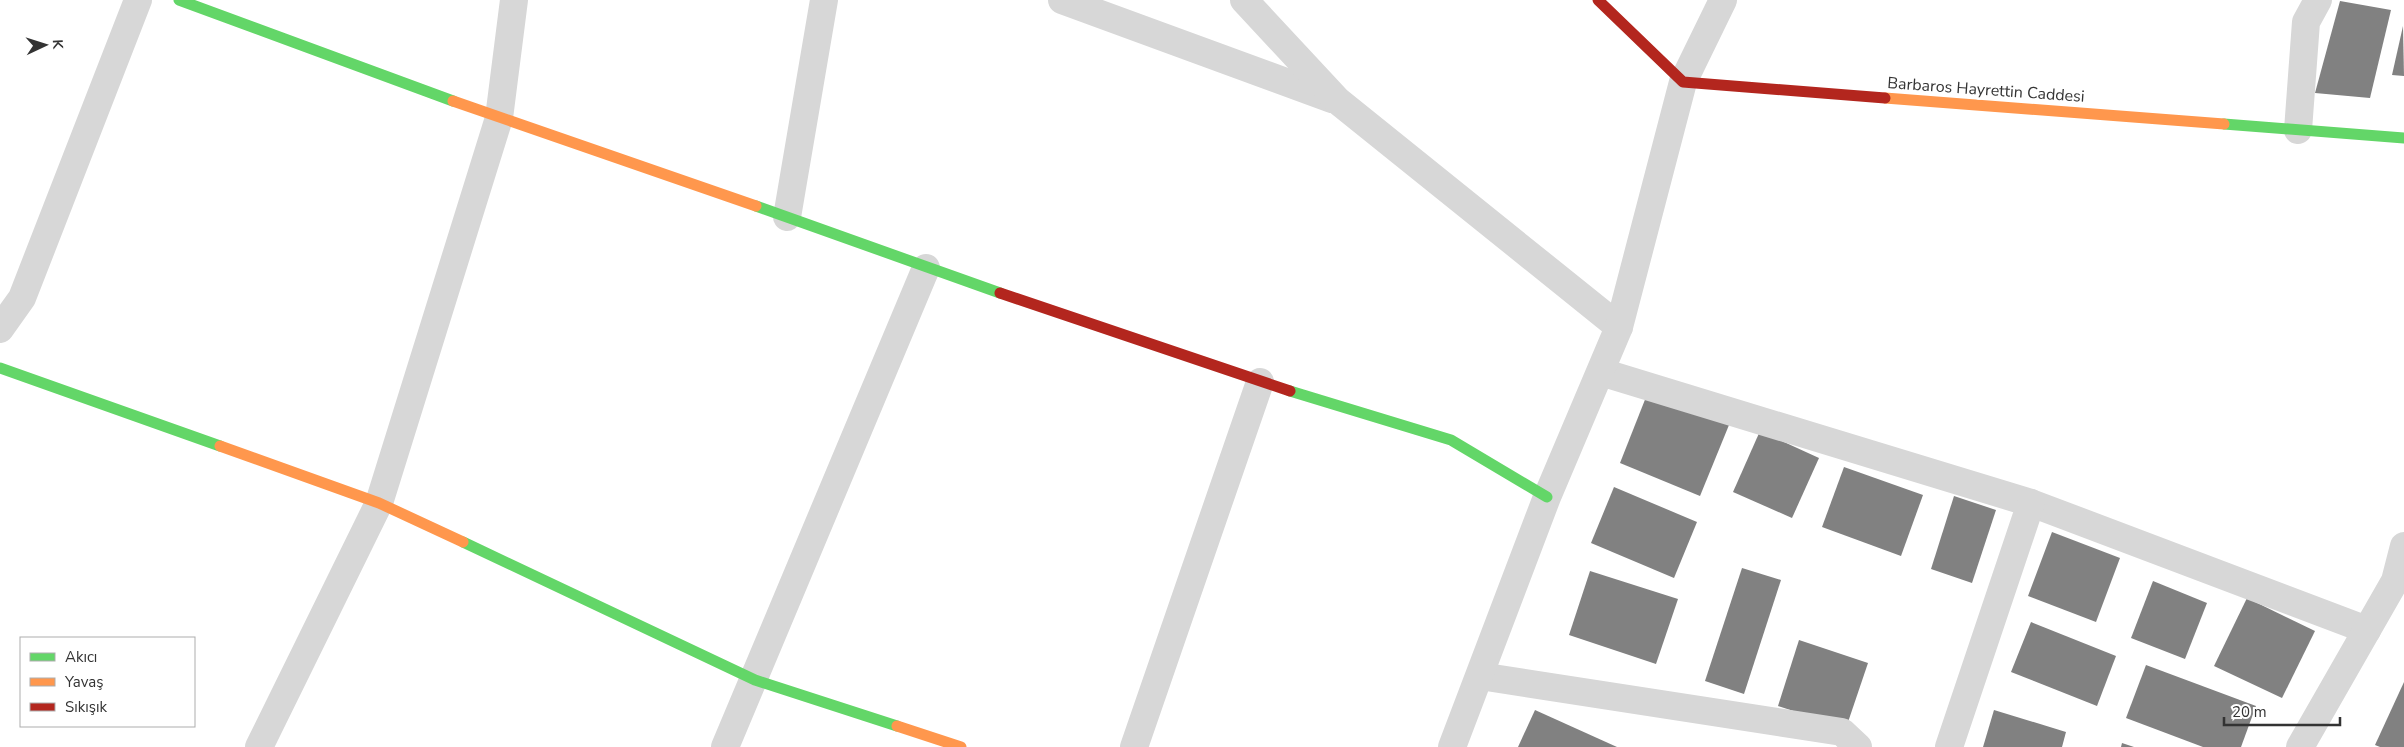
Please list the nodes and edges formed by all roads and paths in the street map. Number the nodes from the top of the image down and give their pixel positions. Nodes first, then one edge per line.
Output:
1 (138, 0) edge
2 (180, 0) edge
3 (514, 0) edge
4 (824, 0) edge
5 (1062, 0) edge
6 (1244, 0) edge
7 (1598, 0) edge
8 (1723, 0) edge
9 (2318, 0) edge
10 (1683, 82) junction
11 (1338, 101) junction
12 (498, 118) junction
13 (2298, 130) junction
14 (2404, 138) edge
15 (787, 217) junction
16 (926, 268) junction
17 (22, 298) junction
18 (0, 314) edge
19 (1619, 327) junction
20 (0, 329) edge
21 (0, 368) edge
22 (1601, 372) junction
23 (1260, 382) junction
24 (1547, 497) junction
25 (379, 503) junction
26 (2032, 503) junction
27 (2404, 546) edge
28 (2399, 582) edge
29 (2368, 630) junction
30 (1480, 676) junction
31 (755, 680) junction
32 (1845, 742) edge
33 (259, 747) edge
34 (725, 747) edge
35 (961, 747) edge
36 (1134, 747) edge
37 (1452, 747) edge
38 (1949, 747) edge
39 (2300, 747) edge

1 - 17 street
2 - 12 street
3 - 12 street
4 - 15 street
5 - 11 street
6 - 11 street
7 - 10 street
8 - 10 street
9 - 13 street
10 - 13 street, Barbaros Hayrettin Caddesi
10 - 19 street
11 - 19 street
12 - 15 street
12 - 25 street
13 - 14 street, Barbaros Hayrettin Caddesi
15 - 16 street
16 - 23 street
16 - 31 street
17 - 18 street
17 - 20 street
19 - 22 street
21 - 25 street
22 - 24 street
22 - 26 street
23 - 24 street
23 - 36 street
24 - 30 street
25 - 31 street
25 - 33 street
26 - 29 street
26 - 38 street
27 - 28 street
28 - 29 street
29 - 39 street
30 - 32 street
30 - 37 street
31 - 34 street
31 - 35 street

